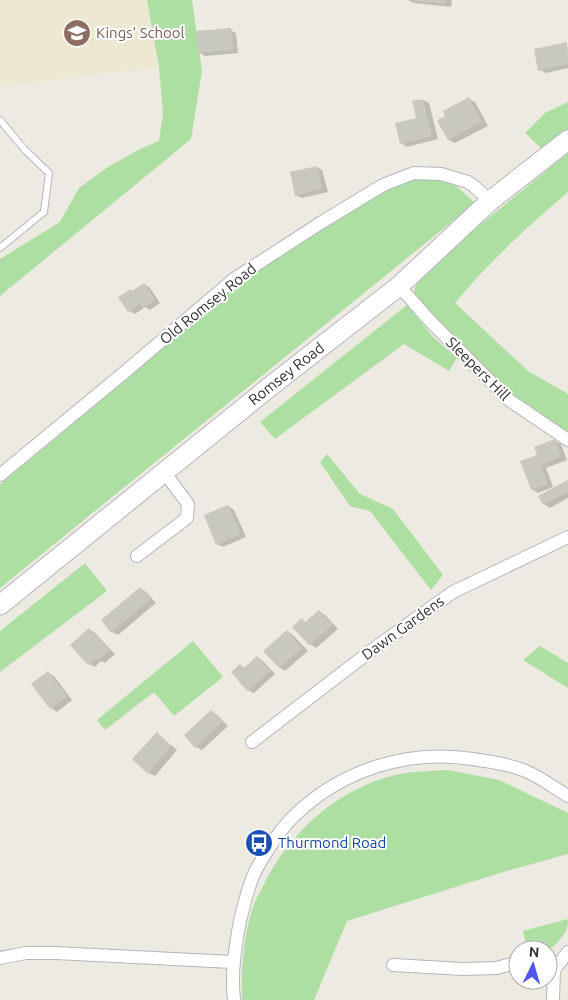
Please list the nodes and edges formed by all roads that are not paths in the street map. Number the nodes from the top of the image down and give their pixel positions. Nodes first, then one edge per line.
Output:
1 (0, 120) edge
2 (568, 140) edge
3 (490, 201) junction
4 (0, 248) edge
5 (399, 286) junction
6 (568, 440) edge
7 (164, 472) junction
8 (0, 475) edge
9 (568, 536) edge
10 (137, 556) dead end
11 (0, 605) edge
12 (252, 742) dead end
13 (568, 796) edge
14 (568, 952) edge
15 (0, 958) edge
16 (558, 961) edge
17 (233, 962) junction
18 (393, 965) dead end
19 (508, 965) edge
20 (234, 1000) edge

1 - 4 lane
2 - 3 main road, Romsey Road
3 - 5 main road, Romsey Road
3 - 8 street, Old Romsey Road
5 - 6 street, Sleepers Hill
5 - 7 main road, Romsey Road
7 - 10 street
7 - 11 main road, Romsey Road
9 - 12 street, Dawn Gardens
13 - 17 street
14 - 16 street
15 - 17 street
17 - 20 street
18 - 19 street

